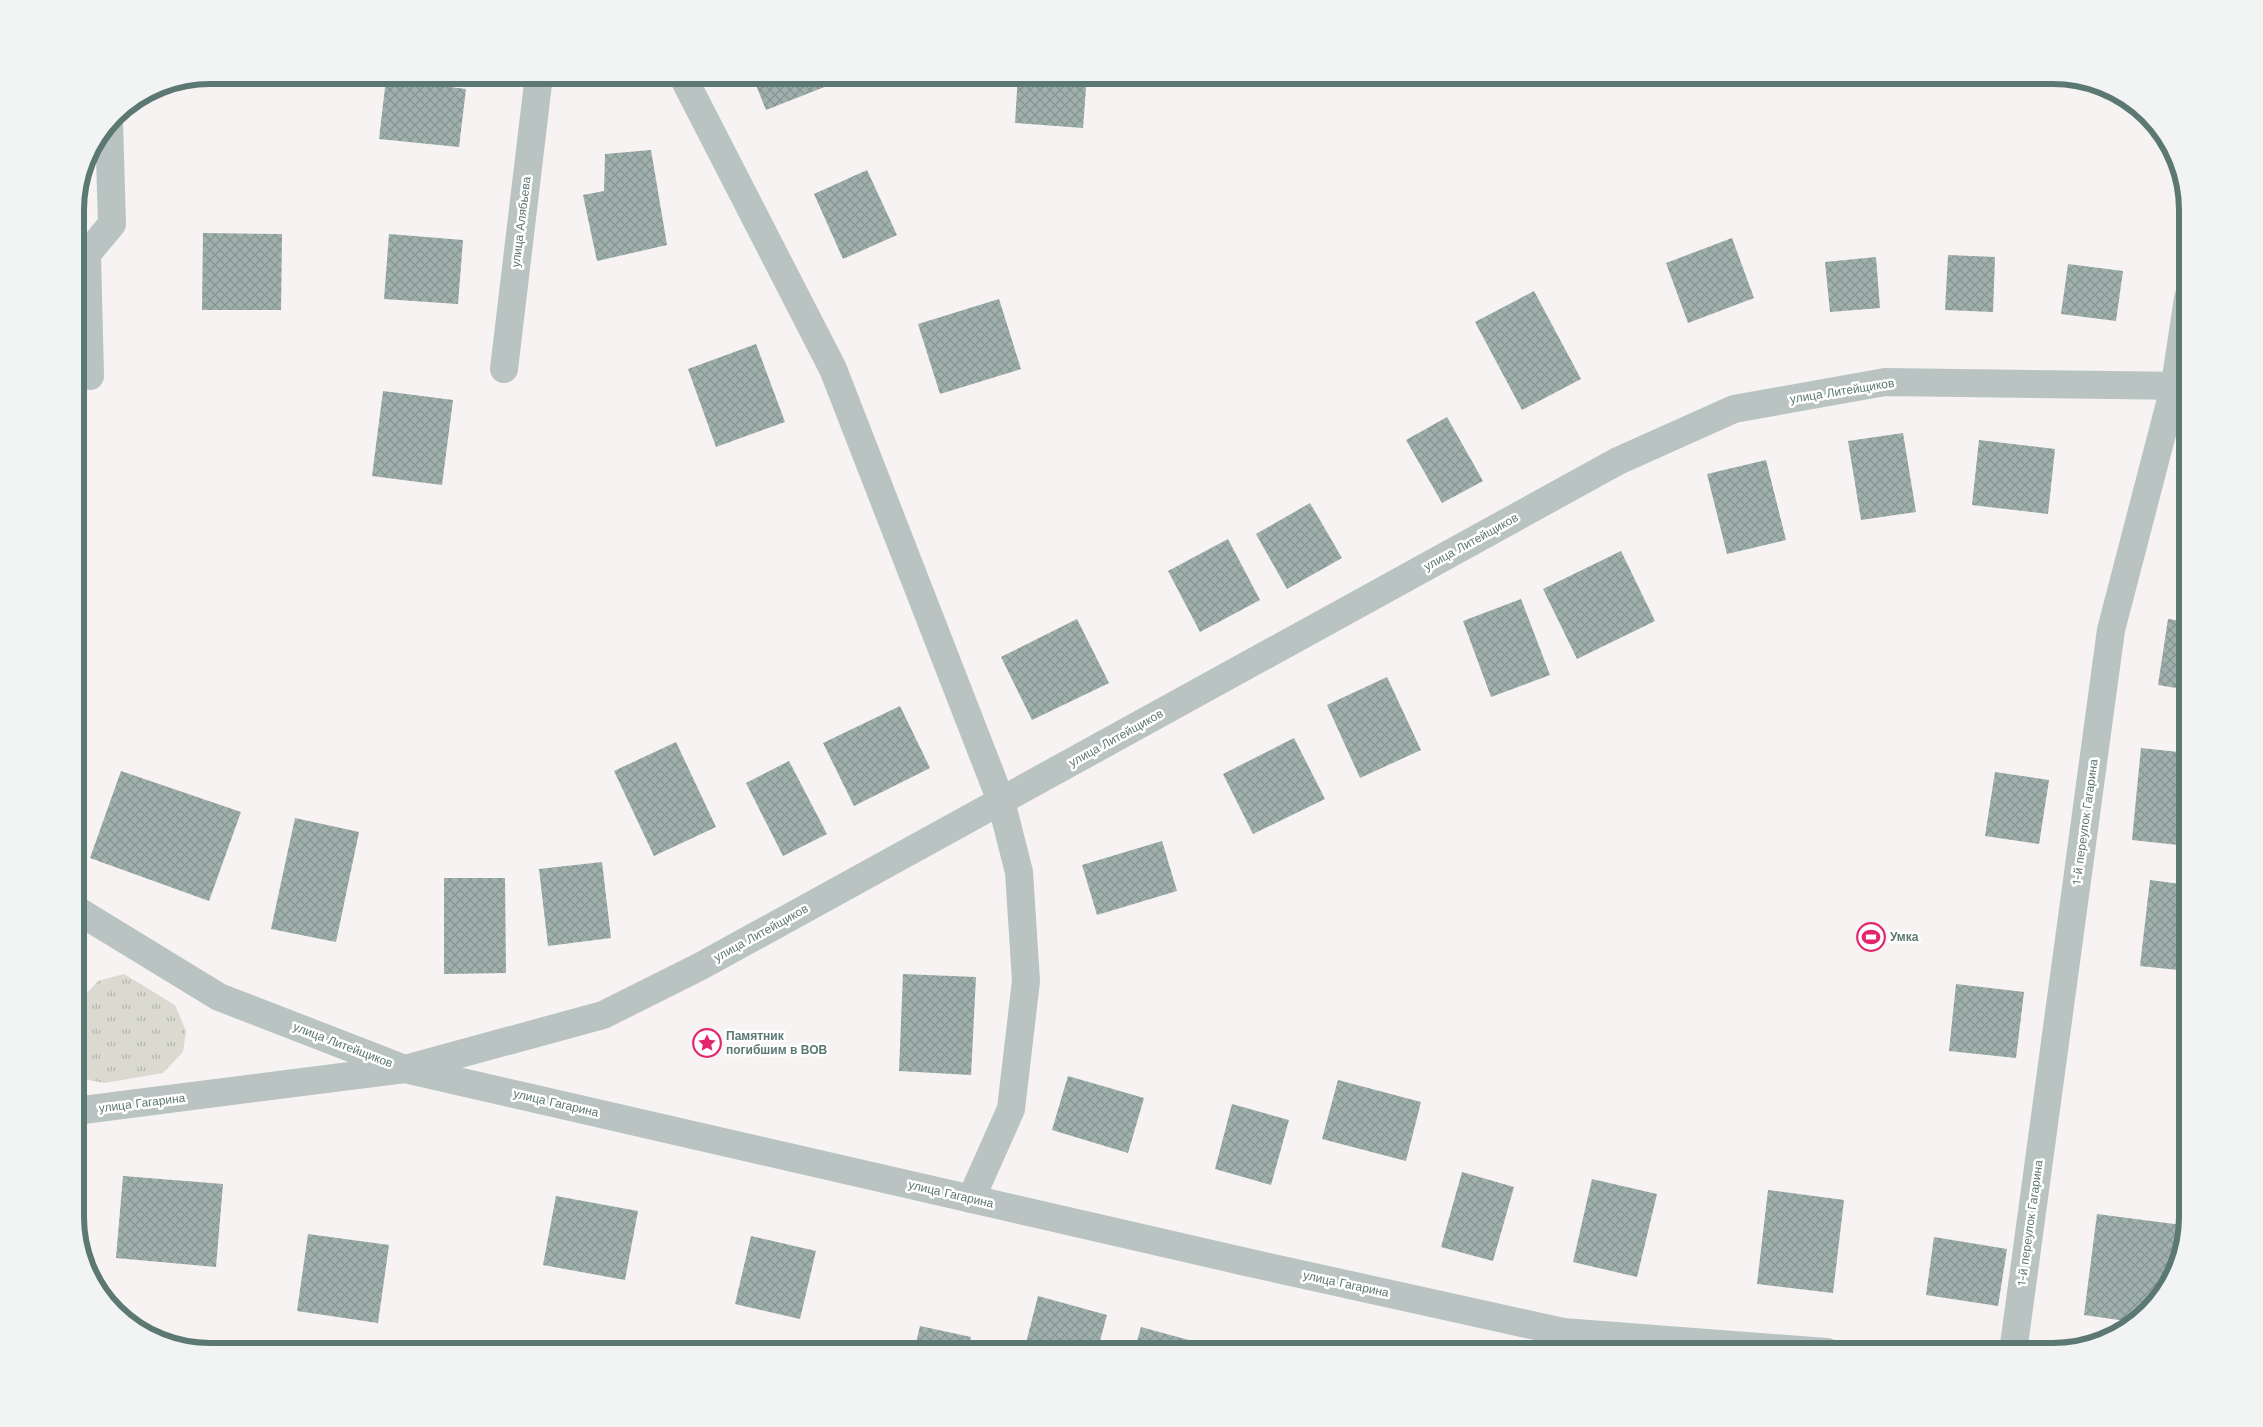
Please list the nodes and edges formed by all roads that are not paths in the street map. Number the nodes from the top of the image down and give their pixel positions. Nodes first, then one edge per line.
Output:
1 (538, 84) edge
2 (687, 84) edge
3 (109, 134) edge
4 (504, 369) dead end
5 (90, 376) dead end
6 (2179, 385) edge
7 (2179, 392) edge
8 (1002, 802) junction
9 (84, 914) edge
10 (406, 1069) junction
11 (84, 1110) edge
12 (971, 1198) junction
13 (1708, 1343) edge
14 (2014, 1343) edge

1 - 4 street, улица Алябьева
2 - 8 street
3 - 5 street
6 - 8 street, улица Литейщиков
7 - 14 street, 1-й переулок Гагарина
8 - 10 street, улица Литейщиков
8 - 12 street
9 - 10 street, улица Литейщиков
10 - 11 street, улица Гагарина
10 - 12 street, улица Гагарина
12 - 13 street, улица Гагарина

